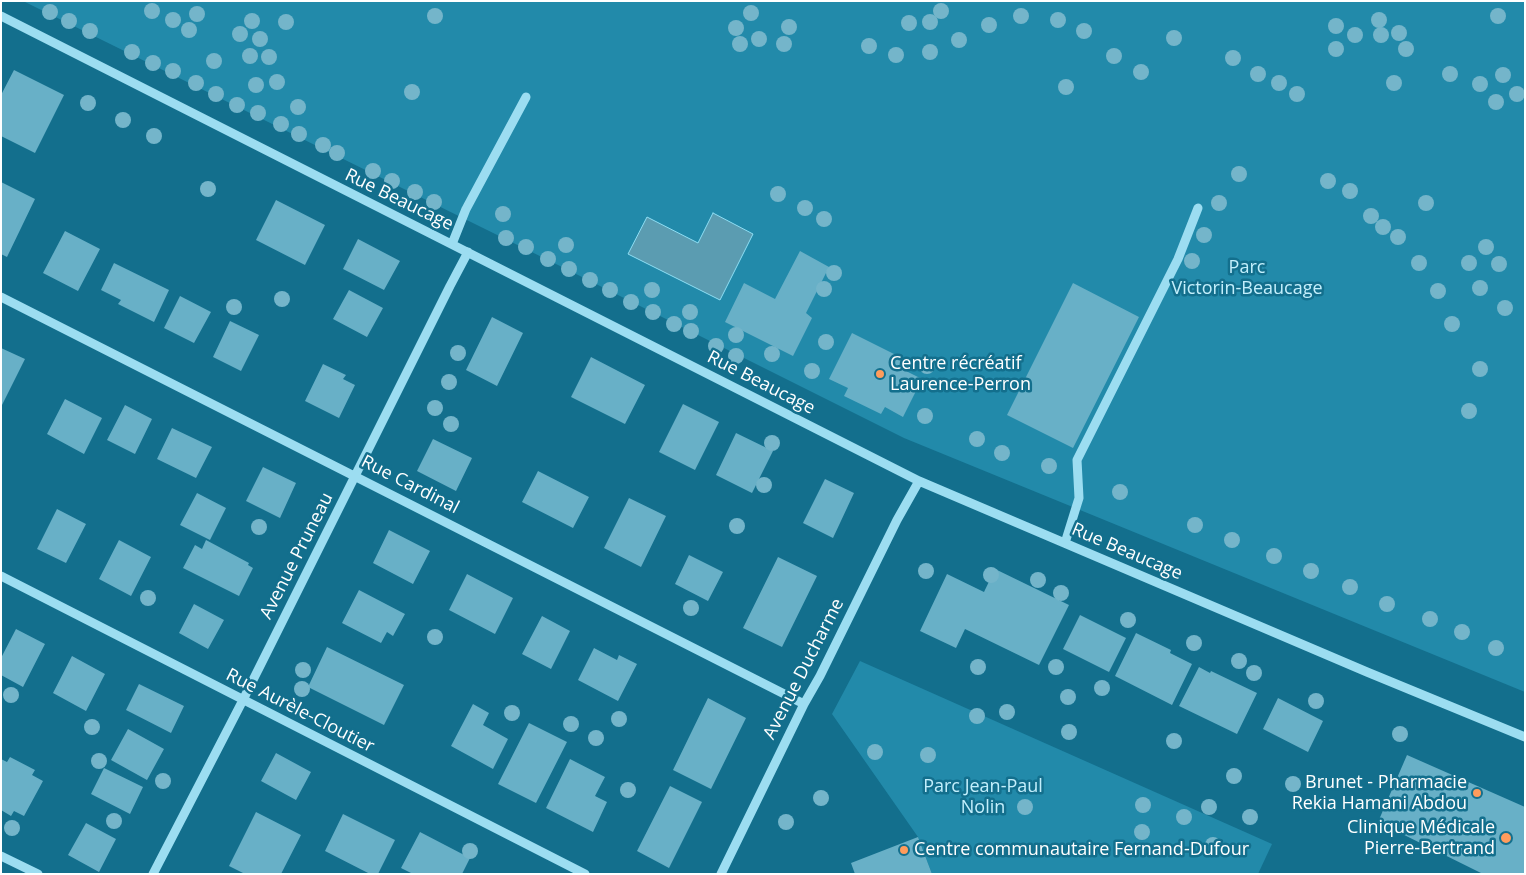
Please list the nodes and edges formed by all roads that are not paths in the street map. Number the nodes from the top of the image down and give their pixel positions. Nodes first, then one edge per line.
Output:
1 (1, 16) edge
2 (526, 97) dead end
3 (1198, 208) dead end
4 (452, 244) junction
5 (468, 252) junction
6 (1, 296) edge
7 (356, 475) junction
8 (919, 481) junction
9 (1065, 543) junction
10 (1, 576) edge
11 (243, 700) junction
12 (804, 704) junction
13 (1525, 737) edge
14 (1, 856) edge
15 (38, 874) edge
16 (153, 874) edge
17 (585, 874) edge
18 (721, 874) edge

1 - 4 street, Rue Beaucage
2 - 4 street
3 - 9 street
4 - 5 street, Rue Beaucage
5 - 7 street, Avenue Pruneau
5 - 8 street, Rue Beaucage
6 - 7 street, Rue Cardinal
7 - 11 street, Avenue Pruneau
7 - 12 street, Rue Cardinal
8 - 9 street, Rue Beaucage
8 - 12 street, Avenue Ducharme
9 - 13 street, Rue Beaucage
10 - 11 street, Rue Aurèle-Cloutier
11 - 16 street, Avenue Pruneau
11 - 17 street, Rue Aurèle-Cloutier
12 - 18 street, Avenue Ducharme
14 - 15 street

